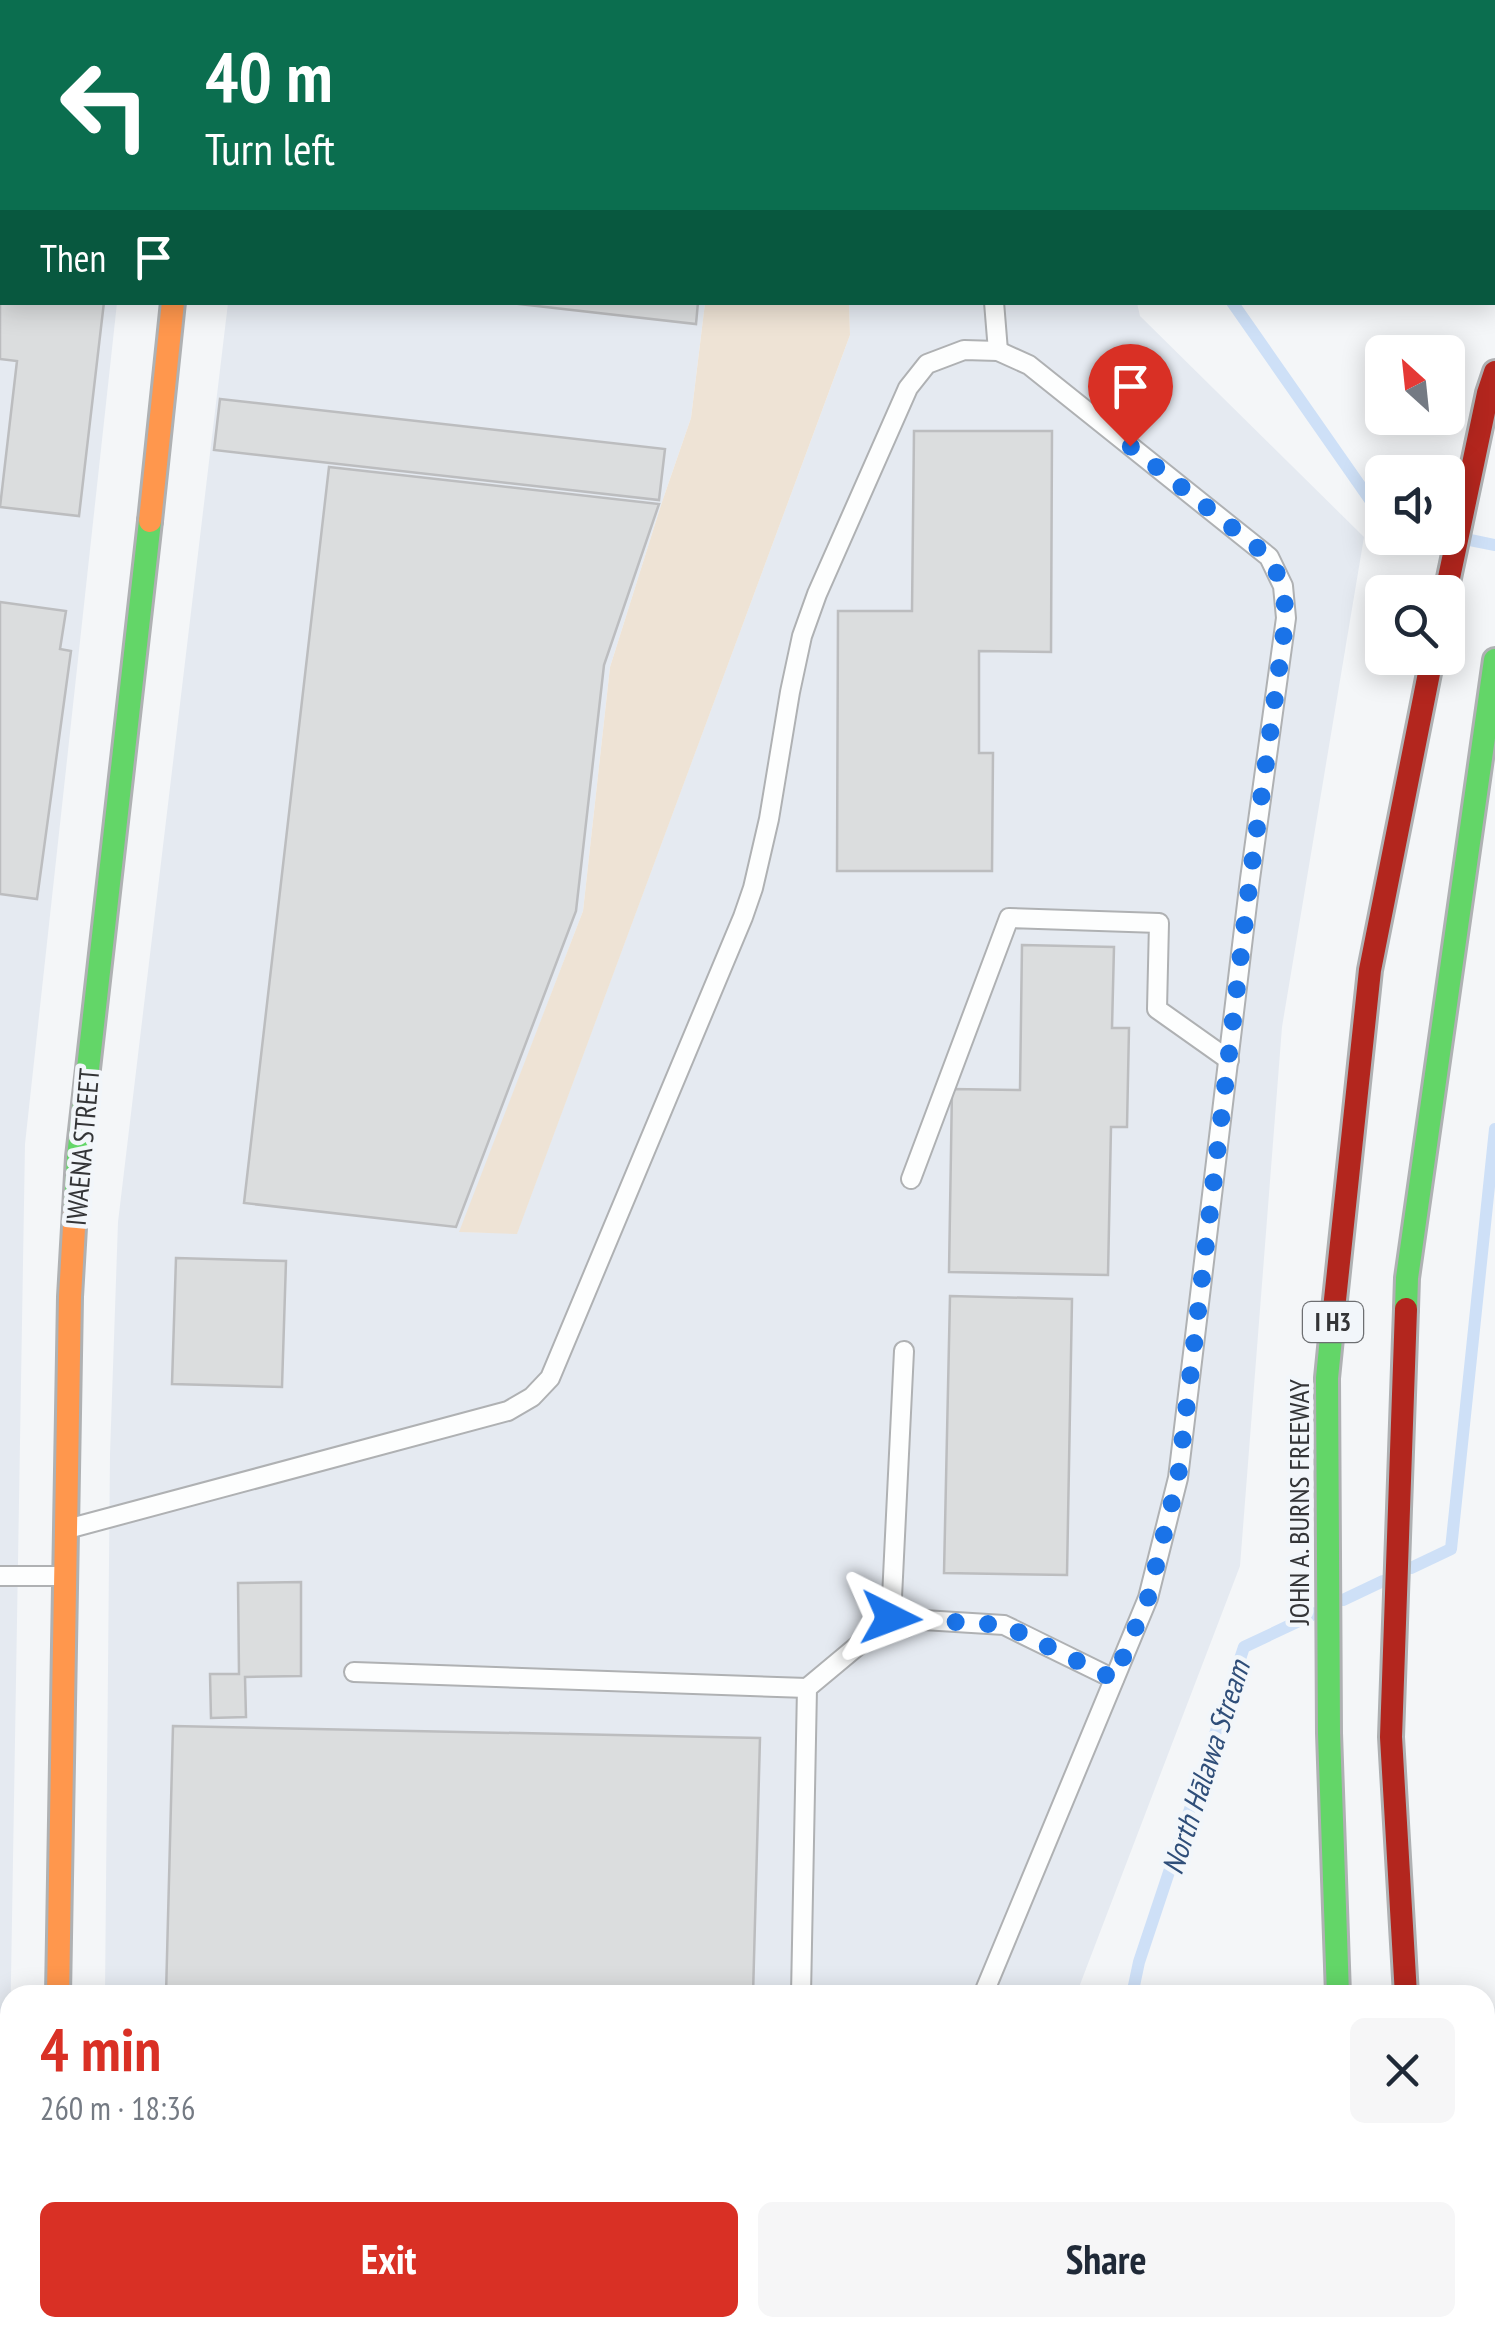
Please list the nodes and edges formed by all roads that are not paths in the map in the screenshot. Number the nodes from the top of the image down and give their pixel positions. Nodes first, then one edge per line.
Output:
1 (174, 305) edge
2 (994, 305) edge
3 (998, 350) junction
4 (1495, 372) edge
5 (1450, 575) edge
6 (1495, 660) edge
7 (1429, 675) edge
8 (1228, 1060) junction
9 (911, 1180) dead end
10 (904, 1351) dead end
11 (66, 1530) junction
12 (0, 1576) edge
13 (66, 1576) junction
14 (891, 1618) junction
15 (354, 1672) dead end
16 (1114, 1679) junction
17 (807, 1688) junction
18 (58, 1985) edge
19 (802, 1985) edge
20 (987, 1985) edge
21 (1338, 1985) edge
22 (1405, 1985) edge

1 - 11 main road, IWAENA STREET
2 - 3 lane
3 - 8 lane
3 - 11 lane
4 - 5 main road
6 - 22 main road
7 - 21 main road, JOHN A. BURNS FREEWAY / I H3
8 - 9 lane
8 - 16 lane
10 - 14 lane
11 - 13 main road, IWAENA STREET
12 - 13 lane
13 - 18 main road, IWAENA STREET
14 - 16 lane
14 - 17 lane
15 - 17 lane
16 - 20 lane
17 - 19 lane

